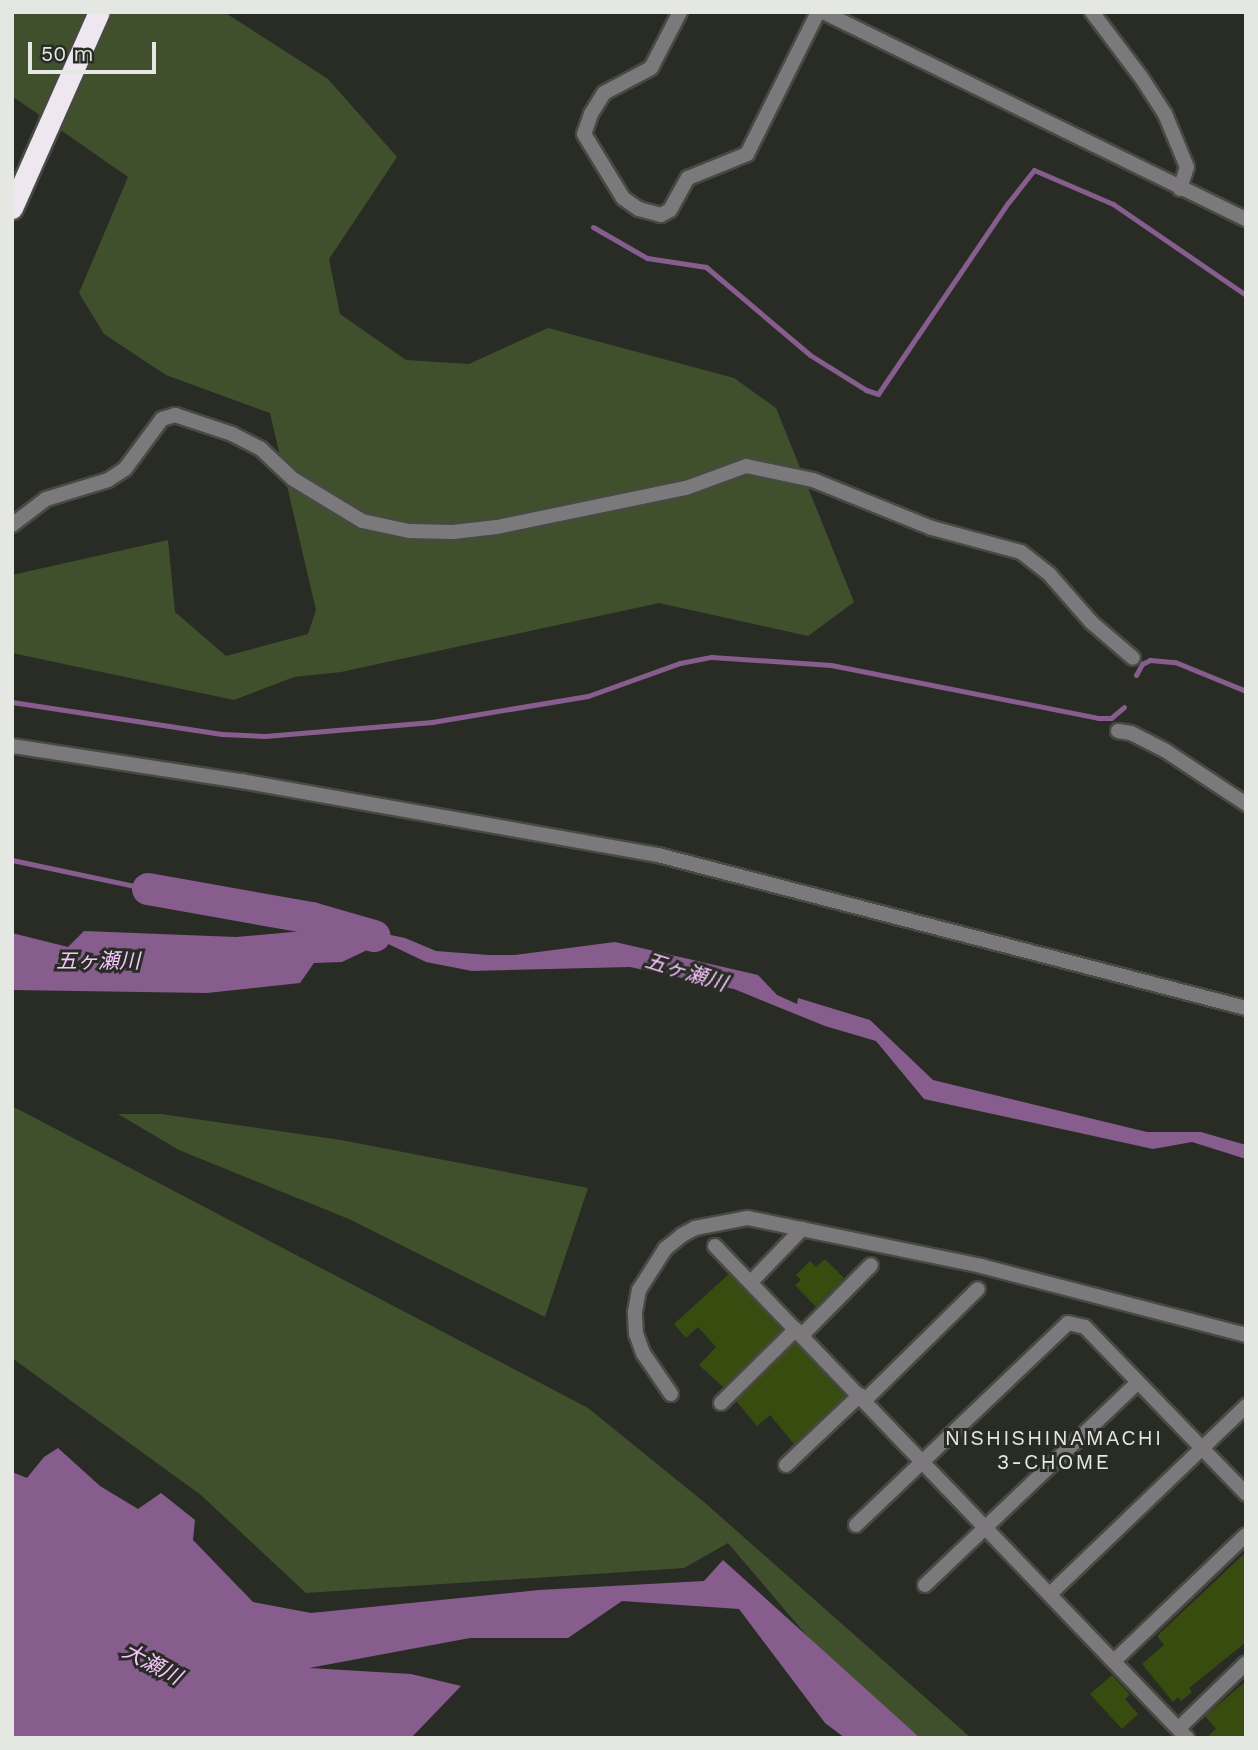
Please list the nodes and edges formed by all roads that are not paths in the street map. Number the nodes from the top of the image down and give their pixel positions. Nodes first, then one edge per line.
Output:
1 (92, 12) edge
2 (99, 12) edge
3 (680, 12) edge
4 (818, 12) edge
5 (823, 12) edge
6 (1092, 12) edge
7 (46, 129) junction
8 (1180, 189) junction
9 (12, 208) edge
10 (1246, 219) edge
11 (12, 525) edge
12 (1133, 658) dead end
13 (1118, 731) dead end
14 (12, 746) edge
15 (1246, 804) edge
16 (1246, 1008) edge
17 (802, 1229) junction
18 (715, 1246) dead end
19 (871, 1265) dead end
20 (751, 1282) junction
21 (978, 1289) dead end
22 (799, 1332) junction
23 (1246, 1335) edge
24 (1138, 1382) junction
25 (671, 1394) dead end
26 (862, 1397) junction
27 (720, 1403) dead end
28 (1246, 1406) edge
29 (1202, 1448) junction
30 (924, 1461) junction
31 (786, 1465) dead end
32 (1246, 1494) edge
33 (856, 1525) dead end
34 (987, 1527) junction
35 (1246, 1535) edge
36 (925, 1585) dead end
37 (1050, 1594) junction
38 (1114, 1661) junction
39 (1246, 1663) edge
40 (1183, 1733) edge

1 - 7 highway
2 - 7 highway
3 - 4 street
5 - 8 street
6 - 8 street
7 - 9 highway
8 - 10 street
11 - 12 street
13 - 15 street
14 - 16 street
17 - 20 street
17 - 23 street
17 - 25 street
18 - 20 street
19 - 22 street
20 - 22 street
21 - 26 street
22 - 26 street
22 - 27 street
24 - 29 street
24 - 30 street
24 - 34 street
26 - 30 street
26 - 31 street
28 - 29 street
29 - 32 street
29 - 37 street
30 - 33 street
30 - 34 street
34 - 36 street
34 - 37 street
35 - 38 street
37 - 38 street
38 - 40 street
39 - 40 street

